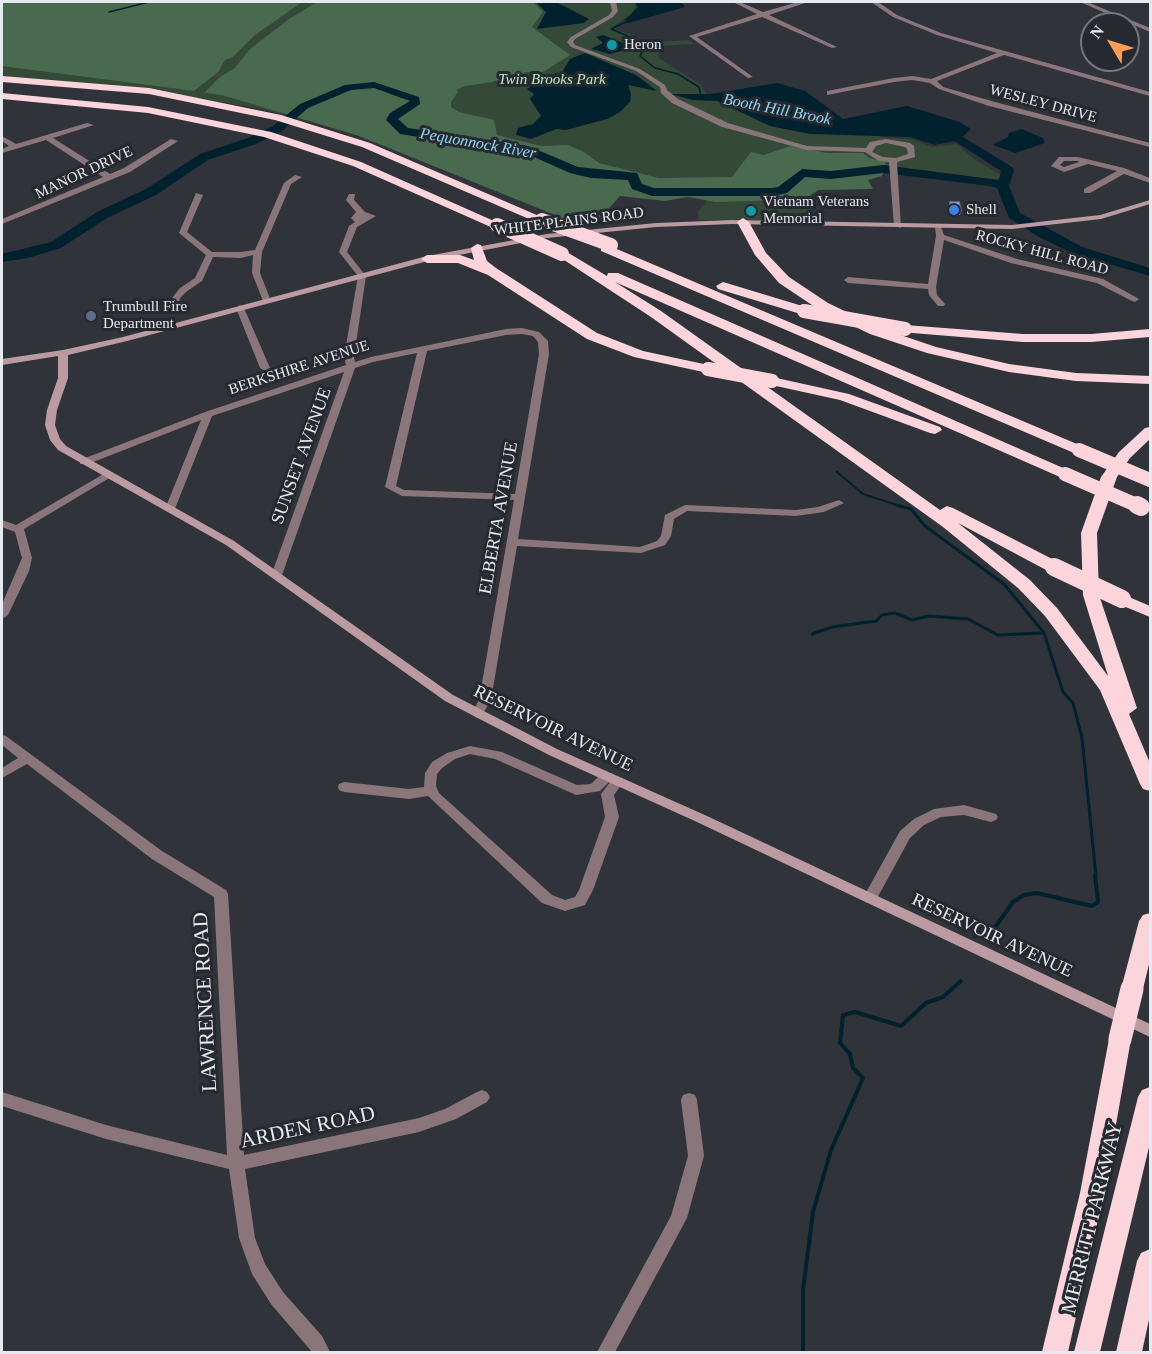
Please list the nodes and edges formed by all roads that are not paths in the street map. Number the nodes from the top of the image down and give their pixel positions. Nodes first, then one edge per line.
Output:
1 (612, 2) edge
2 (736, 2) edge
3 (802, 2) edge
4 (874, 2) edge
5 (1083, 2) edge
6 (764, 13) junction
7 (1150, 30) edge
8 (834, 47) dead end
9 (1004, 52) junction
10 (750, 77) dead end
11 (2, 79) edge
12 (932, 81) junction
13 (830, 93) dead end
14 (1150, 94) edge
15 (2, 96) edge
16 (90, 126) dead end
17 (2, 138) edge
18 (48, 138) junction
19 (174, 141) dead end
20 (1150, 145) edge
21 (15, 147) junction
22 (1084, 149) dead end
23 (867, 150) junction
24 (2, 151) edge
25 (1078, 159) junction
26 (1122, 159) dead end
27 (1088, 161) junction
28 (893, 167) junction
29 (1120, 170) junction
30 (298, 177) dead end
31 (110, 178) junction
32 (1150, 181) edge
33 (1087, 191) dead end
34 (200, 195) dead end
35 (352, 196) dead end
36 (1150, 202) edge
37 (2, 222) edge
38 (743, 222) junction
39 (898, 226) junction
40 (939, 232) junction
41 (608, 246) junction
42 (477, 248) junction
43 (258, 252) junction
44 (210, 254) junction
45 (564, 254) junction
46 (427, 259) junction
47 (496, 275) junction
48 (362, 276) junction
49 (848, 280) dead end
50 (932, 287) junction
51 (1135, 299) dead end
52 (267, 301) junction
53 (941, 303) dead end
54 (175, 306) dead end
55 (240, 308) junction
56 (530, 332) joint
57 (1150, 333) edge
58 (423, 349) junction
59 (63, 352) junction
60 (2, 362) edge
61 (351, 366) junction
62 (265, 368) dead end
63 (1150, 380) edge
64 (208, 414) junction
65 (818, 430) junction
66 (1150, 431) edge
67 (84, 462) junction
68 (1065, 474) junction
69 (107, 475) junction
70 (1150, 480) edge
71 (518, 497) junction
72 (839, 503) dead end
73 (170, 509) junction
74 (1146, 509) edge
75 (2, 523) edge
76 (18, 528) junction
77 (511, 542) junction
78 (276, 576) junction
79 (1150, 612) edge
80 (2, 615) edge
81 (477, 714) junction
82 (2, 739) edge
83 (27, 758) junction
84 (2, 774) edge
85 (613, 778) junction
86 (1150, 784) edge
87 (344, 787) dead end
88 (431, 791) junction
89 (991, 816) dead end
90 (870, 898) junction
91 (1150, 921) edge
92 (1150, 1031) edge
93 (482, 1097) dead end
94 (1150, 1097) edge
95 (2, 1100) edge
96 (689, 1100) dead end
97 (236, 1164) junction
98 (1150, 1261) edge
99 (321, 1353) edge
100 (606, 1353) edge
101 (1055, 1353) edge
102 (1087, 1353) edge
103 (1129, 1353) edge

1 - 23 street
2 - 6 street
3 - 6 street
4 - 9 street
5 - 7 street
6 - 8 street
6 - 10 street
9 - 12 street
9 - 14 street
11 - 41 highway, bridge
12 - 13 street
12 - 20 street, WESLEY DRIVE
15 - 45 highway, bridge
16 - 18 street
17 - 21 street
18 - 21 street
18 - 31 street
19 - 31 street, MANOR DRIVE
21 - 24 street
22 - 25 street
23 - 28 street
23 - 28 street
25 - 27 street
25 - 27 street
26 - 29 street
27 - 29 street
28 - 39 street
29 - 32 street
29 - 33 street
30 - 43 street
31 - 37 street, MANOR DRIVE
34 - 44 street
35 - 48 street
36 - 40 main road, WHITE PLAINS ROAD
38 - 39 main road, WHITE PLAINS ROAD
38 - 42 main road, WHITE PLAINS ROAD
38 - 63 highway
39 - 40 main road, WHITE PLAINS ROAD
40 - 50 street
40 - 51 street, ROCKY HILL ROAD
41 - 57 highway, bridge
41 - 70 highway, bridge
42 - 46 main road, WHITE PLAINS ROAD
42 - 47 highway
43 - 44 street
43 - 52 street
44 - 54 street
45 - 65 highway
45 - 68 highway
46 - 47 highway
46 - 48 main road, WHITE PLAINS ROAD
47 - 68 highway, bridge
48 - 52 main road, WHITE PLAINS ROAD
48 - 61 street, SUNSET AVENUE
49 - 50 street
50 - 53 street
52 - 55 main road, WHITE PLAINS ROAD
55 - 59 main road, WHITE PLAINS ROAD
55 - 62 street
56 - 58 street, BERKSHIRE AVENUE
56 - 71 street, ELBERTA AVENUE
58 - 61 street, BERKSHIRE AVENUE
58 - 71 street
59 - 60 main road, WHITE PLAINS ROAD
59 - 67 main road, RESERVOIR AVENUE
61 - 64 street, BERKSHIRE AVENUE
61 - 78 street, SUNSET AVENUE
64 - 67 street, BERKSHIRE AVENUE
64 - 73 street
65 - 79 highway, bridge
65 - 86 highway
66 - 86 highway
67 - 69 main road, RESERVOIR AVENUE
68 - 74 highway, bridge
69 - 73 main road, RESERVOIR AVENUE
69 - 76 street
71 - 77 street, ELBERTA AVENUE
72 - 77 street
73 - 78 main road, RESERVOIR AVENUE
75 - 76 street
76 - 80 street
77 - 81 street, ELBERTA AVENUE
78 - 81 main road, RESERVOIR AVENUE
81 - 85 main road, RESERVOIR AVENUE
82 - 83 street, LAWRENCE ROAD
83 - 84 street
83 - 97 street, LAWRENCE ROAD
85 - 88 street
85 - 88 street
85 - 90 main road, RESERVOIR AVENUE
87 - 88 street
89 - 90 street
90 - 92 main road, RESERVOIR AVENUE
91 - 101 highway, bridge
93 - 97 street, ARDEN ROAD
94 - 102 highway, MERRITT PARKWAY
95 - 97 street, ARDEN ROAD
96 - 100 street
97 - 99 street, LAWRENCE ROAD
98 - 103 highway

